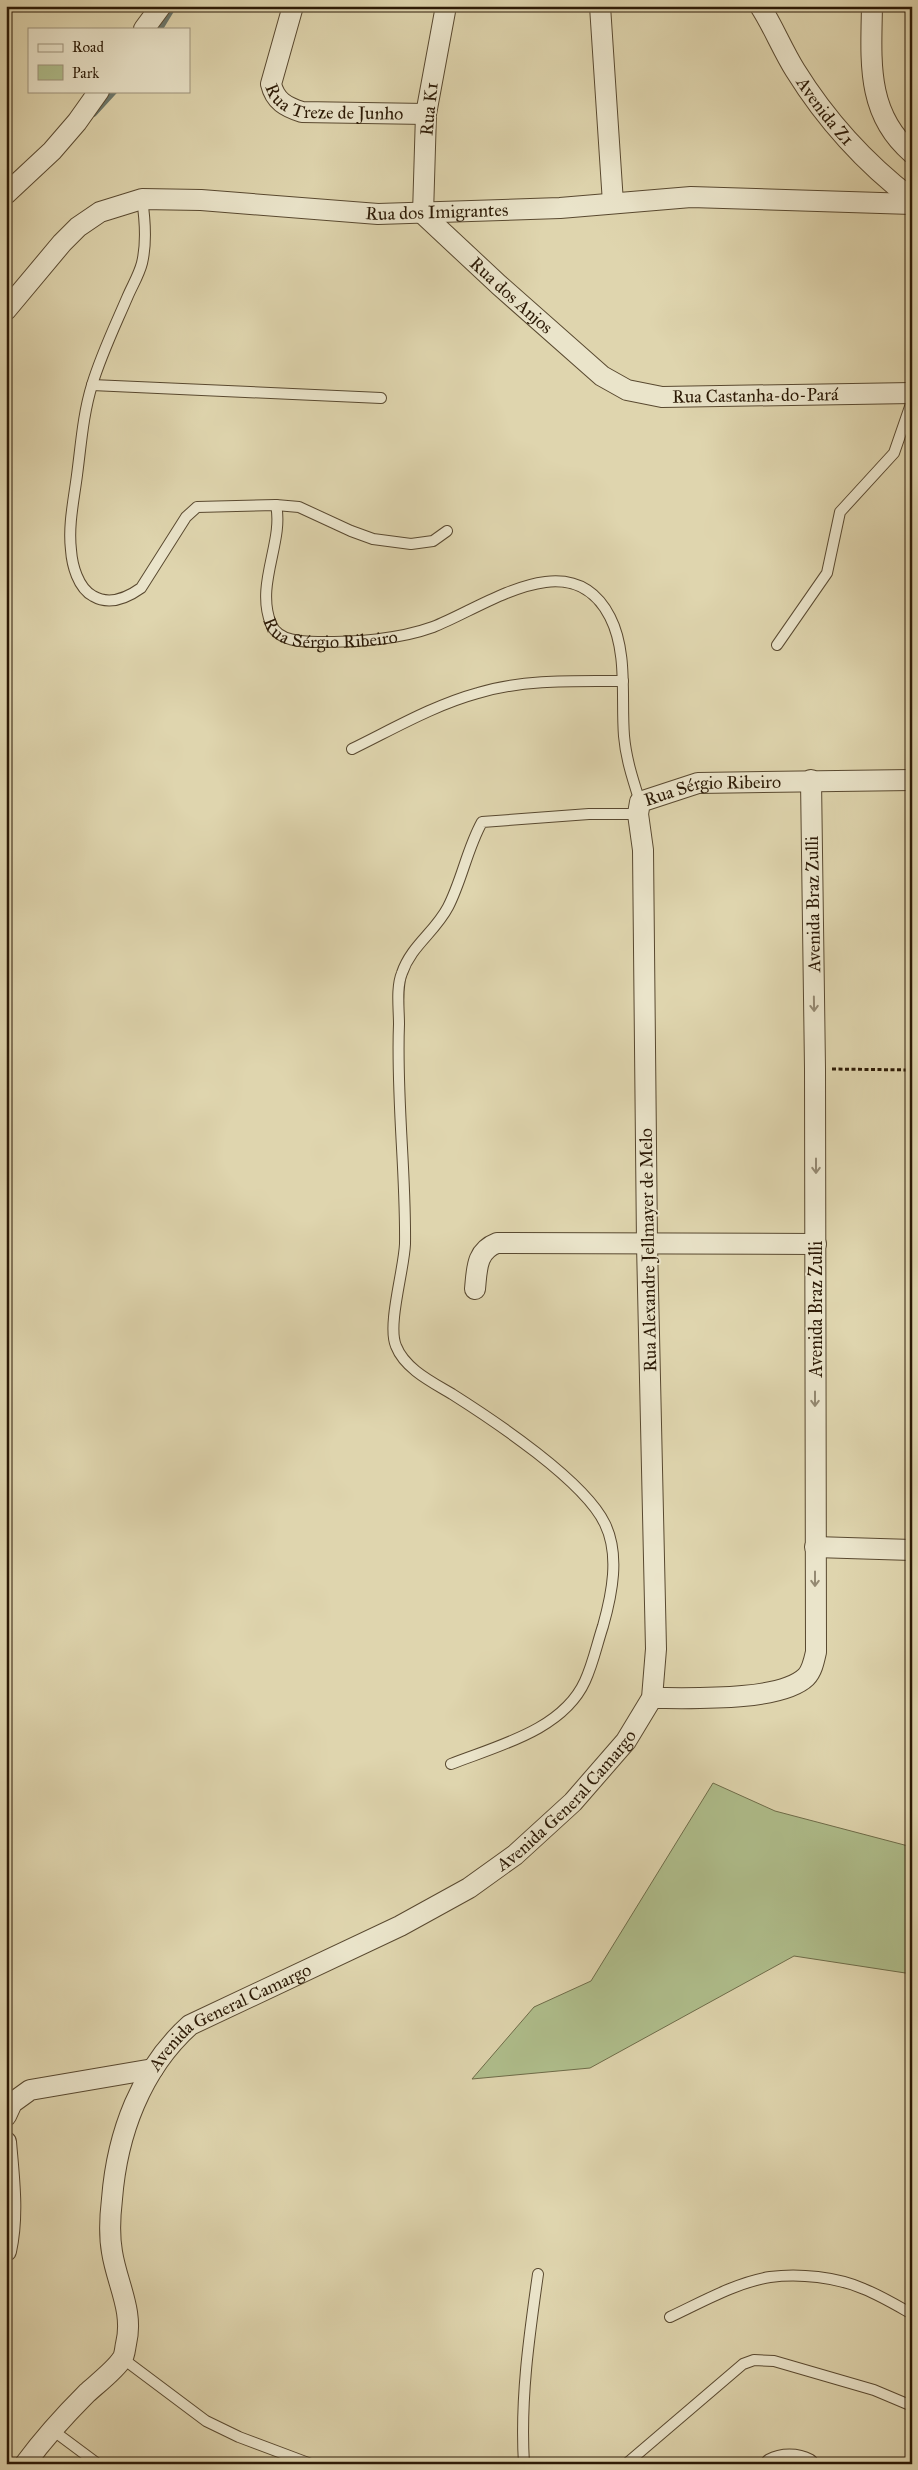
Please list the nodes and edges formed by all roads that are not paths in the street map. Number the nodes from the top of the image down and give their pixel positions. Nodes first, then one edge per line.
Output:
1 (161, 6) edge
2 (293, 6) edge
3 (446, 6) edge
4 (600, 6) edge
5 (760, 6) edge
6 (872, 6) edge
7 (145, 28) edge
8 (98, 92) edge
9 (426, 114) junction
10 (912, 154) edge
11 (6, 194) edge
12 (142, 199) junction
13 (912, 199) edge
14 (613, 203) junction
15 (912, 204) edge
16 (423, 214) junction
17 (6, 310) edge
18 (602, 376) joint
19 (92, 386) junction
20 (912, 393) edge
21 (381, 398) dead end
22 (912, 401) edge
23 (276, 505) junction
24 (447, 530) dead end
25 (777, 645) dead end
26 (623, 681) junction
27 (352, 749) dead end
28 (811, 780) junction
29 (912, 780) edge
30 (639, 808) junction
31 (647, 1244) junction
32 (816, 1244) junction
33 (475, 1289) dead end
34 (815, 1547) junction
35 (912, 1550) edge
36 (652, 1698) junction
37 (451, 1764) dead end
38 (153, 2069) junction
39 (6, 2116) edge
40 (6, 2142) edge
41 (6, 2251) edge
42 (538, 2274) dead end
43 (912, 2314) edge
44 (670, 2317) dead end
45 (122, 2358) junction
46 (912, 2406) edge
47 (51, 2429) junction
48 (25, 2464) edge
49 (98, 2464) edge
50 (311, 2464) edge
51 (524, 2464) edge
52 (626, 2464) edge
53 (771, 2464) edge
54 (808, 2464) edge

1 - 7 street
2 - 9 street, Rua Treze de Junho
3 - 9 street, Rua K1
4 - 14 street
5 - 13 street, Avenida Z1
6 - 10 street
8 - 11 street
9 - 16 street, Rua K1
12 - 16 street, Rua dos Imigrantes
12 - 17 street, Rua dos Imigrantes
12 - 19 lane
14 - 15 street, Rua dos Imigrantes
14 - 16 street, Rua dos Imigrantes
16 - 18 street, Rua dos Anjos
18 - 20 street, Rua Castanha-do-Pará
19 - 21 lane
19 - 23 lane
22 - 25 lane
23 - 24 lane
23 - 26 lane, Rua Sérgio Ribeiro
26 - 27 lane
26 - 30 lane, Rua Sérgio Ribeiro
28 - 29 street, Rua Sérgio Ribeiro
28 - 30 street, Rua Sérgio Ribeiro
28 -> 32 street, Avenida Braz Zulli
30 - 31 street, Rua Alexandre Jellmayer de Melo
30 - 37 lane
31 - 32 street
31 - 33 street
31 - 36 street, Rua Alexandre Jellmayer de Melo
32 -> 34 street, Avenida Braz Zulli
34 - 35 street
34 -> 36 street, Avenida Braz Zulli
36 - 38 street, Avenida General Camargo
38 - 39 street
38 - 45 street, Avenida General Camargo
40 - 41 street
42 - 51 lane
43 - 44 lane
45 - 47 street
45 - 50 lane
46 - 52 lane
47 - 48 street
47 - 49 lane
53 - 54 street

